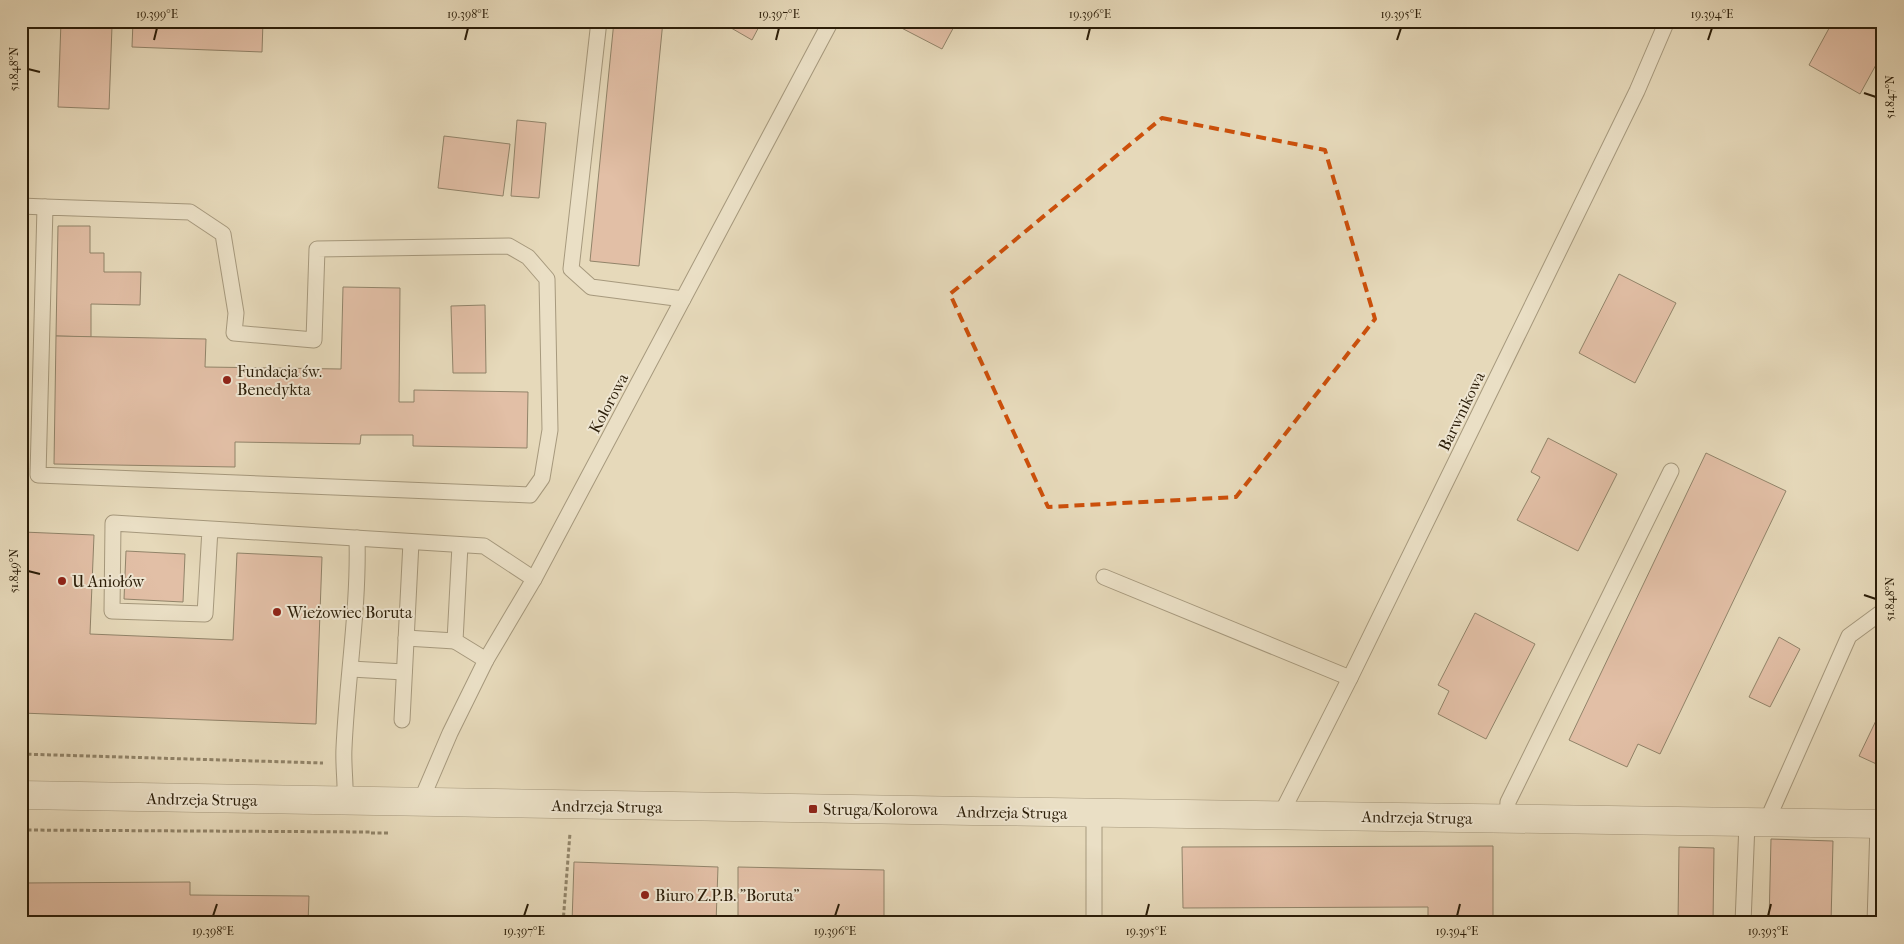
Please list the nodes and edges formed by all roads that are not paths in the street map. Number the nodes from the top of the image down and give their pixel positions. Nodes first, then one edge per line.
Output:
1 (599, 21) edge
2 (831, 21) edge
3 (1667, 21) edge
4 (21, 206) edge
5 (45, 207) junction
6 (683, 299) junction
7 (1671, 471) dead end
8 (210, 529) junction
9 (357, 538) junction
10 (411, 542) junction
11 (460, 545) junction
12 (1104, 577) dead end
13 (534, 579) junction
14 (1883, 611) edge
15 (406, 638) junction
16 (455, 641) junction
17 (486, 660) junction
18 (351, 669) junction
19 (404, 672) junction
20 (1350, 678) junction
21 (402, 720) dead end
22 (21, 795) edge
23 (345, 802) junction
24 (420, 803) junction
25 (1094, 813) junction
26 (1281, 814) junction
27 (1507, 819) junction
28 (1756, 823) junction
29 (1880, 824) edge
30 (1094, 923) edge
31 (1743, 923) edge
32 (1875, 923) edge

1 - 6 lane
2 - 6 lane, Kolorowa
3 - 20 lane, Barwnikowa
4 - 5 lane
5 - 5 lane
6 - 13 lane, Kolorowa
7 - 27 lane
8 - 8 lane
8 - 9 lane
9 - 10 lane
9 - 18 lane
10 - 11 lane
10 - 15 lane
11 - 13 lane
11 - 16 lane
12 - 20 lane
13 - 17 lane, Kolorowa
14 - 28 lane
15 - 16 lane
15 - 19 lane
16 - 17 lane
17 - 24 lane, Kolorowa
18 - 19 lane
18 - 23 lane
19 - 21 lane
20 - 26 lane, Barwnikowa
22 - 23 street, Andrzeja Struga
23 - 24 street, Andrzeja Struga
24 - 25 street, Andrzeja Struga
25 - 26 street, Andrzeja Struga
25 - 30 lane
26 - 27 street, Andrzeja Struga
27 - 28 street, Andrzeja Struga
28 - 29 street, Andrzeja Struga
28 - 31 lane
29 - 32 lane

